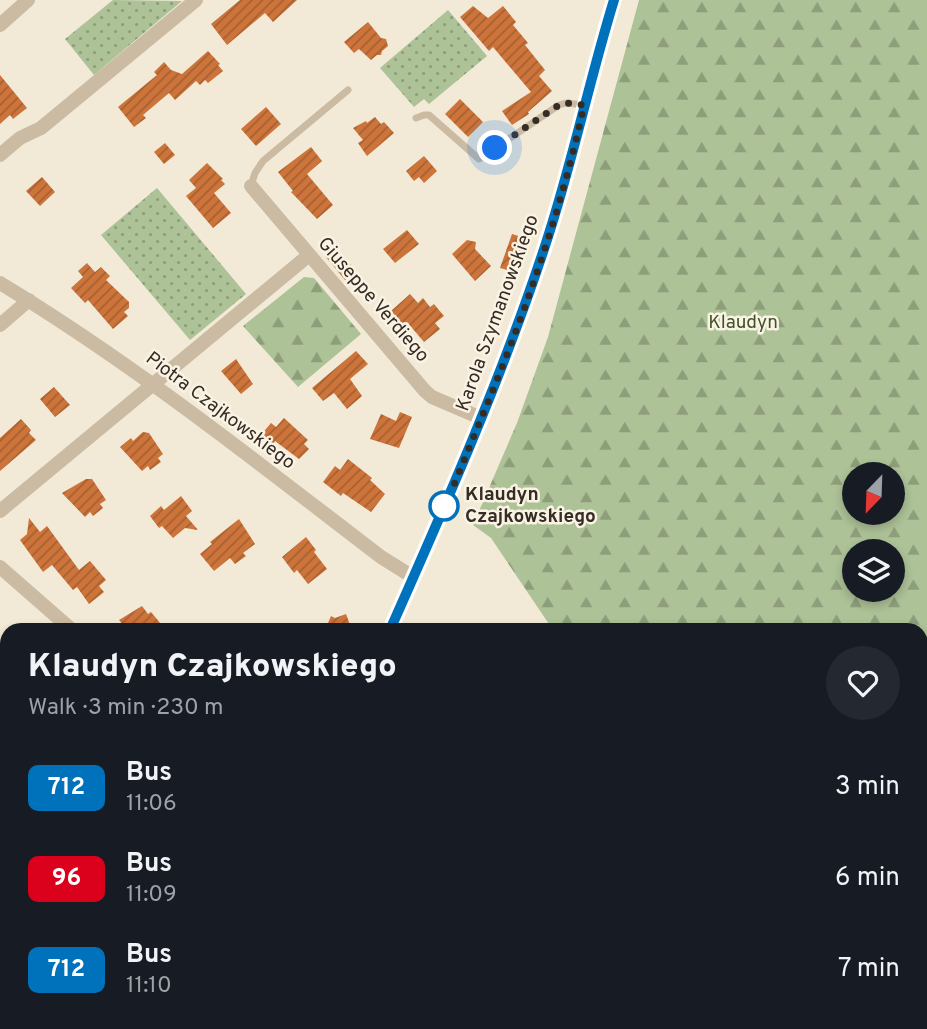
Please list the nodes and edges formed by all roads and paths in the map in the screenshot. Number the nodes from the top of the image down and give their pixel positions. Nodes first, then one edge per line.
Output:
1 (28, 0) edge
2 (196, 0) edge
3 (615, 0) edge
4 (0, 25) edge
5 (348, 90) dead end
6 (584, 105) junction
7 (416, 118) dead end
8 (0, 155) edge
9 (251, 187) joint
10 (309, 255) junction
11 (0, 283) edge
12 (29, 300) junction
13 (0, 325) edge
14 (152, 384) junction
15 (481, 418) junction
16 (0, 511) edge
17 (0, 567) edge
18 (413, 577) junction
19 (64, 623) edge
20 (393, 623) edge

1 - 4 street
2 - 8 street
3 - 6 street, Karola Szymanowskiego
5 - 9 lane
6 - 7 lane
6 - 15 street, Karola Szymanowskiego
9 - 10 street, Giuseppe Verdiego
10 - 14 street
10 - 15 street, Giuseppe Verdiego
11 - 12 street, Piotra Czajkowskiego
12 - 13 street
12 - 14 street, Piotra Czajkowskiego
14 - 16 street
14 - 18 street, Piotra Czajkowskiego
15 - 18 street, Karola Szymanowskiego
17 - 19 street
18 - 20 street, Karola Szymanowskiego

